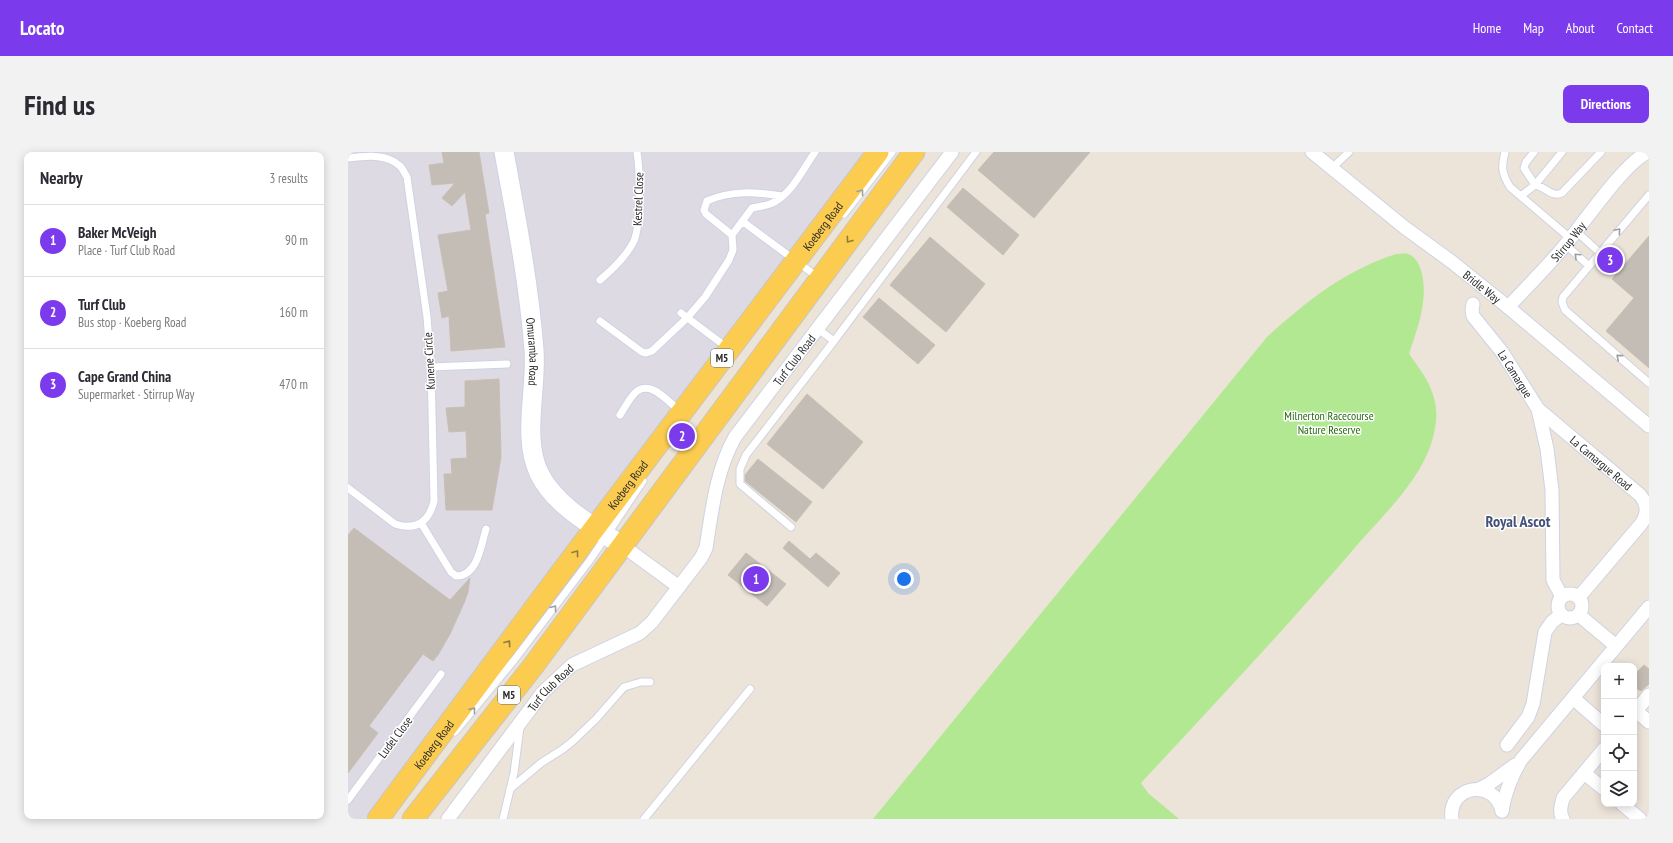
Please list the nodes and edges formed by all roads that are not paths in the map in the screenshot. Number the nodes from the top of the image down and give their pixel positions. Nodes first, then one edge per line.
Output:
1 (504, 152) edge
2 (637, 152) edge
3 (815, 152) edge
4 (878, 152) edge
5 (892, 152) edge
6 (914, 152) edge
7 (952, 152) edge
8 (976, 152) edge
9 (1312, 152) edge
10 (1348, 152) edge
11 (1505, 152) edge
12 (1534, 152) edge
13 (1562, 152) edge
14 (1600, 152) edge
15 (1632, 152) edge
16 (1649, 152) edge
17 (348, 158) edge
18 (1332, 168) junction
19 (1624, 172) junction
20 (1535, 185) junction
21 (748, 193) junction
22 (1649, 195) edge
23 (782, 196) junction
24 (1521, 196) junction
25 (752, 208) junction
26 (841, 219) dead end
27 (742, 221) junction
28 (732, 235) junction
29 (1571, 238) junction
30 (1600, 253) junction
31 (1589, 266) junction
32 (806, 268) junction
33 (600, 280) dead end
34 (793, 301) dead end
35 (1473, 304) dead end
36 (1508, 307) junction
37 (681, 313) dead end
38 (687, 318) junction
39 (600, 321) dead end
40 (818, 329) junction
41 (834, 341) junction
42 (729, 349) junction
43 (507, 364) dead end
44 (431, 367) junction
45 (1649, 383) edge
46 (1538, 409) junction
47 (682, 412) junction
48 (620, 415) dead end
49 (1649, 426) edge
50 (1563, 431) junction
51 (1547, 449) junction
52 (647, 474) dead end
53 (348, 488) edge
54 (421, 523) junction
55 (791, 527) dead end
56 (486, 529) dead end
57 (612, 538) junction
58 (679, 587) junction
59 (1562, 597) junction
60 (1579, 597) junction
61 (1649, 607) edge
62 (1561, 615) junction
63 (1579, 615) junction
64 (1616, 646) junction
65 (441, 674) dead end
66 (650, 682) dead end
67 (750, 690) dead end
68 (1649, 696) edge
69 (1573, 698) junction
70 (1637, 710) edge
71 (1637, 713) edge
72 (1601, 722) edge
73 (1649, 722) edge
74 (520, 723) junction
75 (450, 739) dead end
76 (1507, 745) dead end
77 (1601, 753) edge
78 (1521, 760) junction
79 (1584, 773) junction
80 (432, 782) dead end
81 (1601, 787) edge
82 (510, 789) junction
83 (1479, 789) junction
84 (348, 800) edge
85 (1626, 807) edge
86 (1502, 815) edge
87 (378, 819) edge
88 (404, 819) edge
89 (413, 819) edge
90 (448, 819) edge
91 (504, 819) edge
92 (644, 819) edge
93 (1452, 819) edge
94 (1563, 819) edge
95 (1640, 819) edge

1 - 57 main road, Omuramba Road
2 - 33 lane, Kestrel Close
3 - 23 lane
4 - 32 main road, Koeberg Road / M5
26 -> 5 lane
6 -> 32 main road, Koeberg Road / M5
7 - 40 street, Turf Club Road
8 - 41 lane
9 - 18 street, Bridle Way
10 - 18 lane
11 - 24 lane
12 - 20 lane
13 - 20 lane
14 - 20 lane
15 - 19 street, Stirrup Way
16 - 19 street, Stirrup Way
17 - 44 lane, Kunene Circle
18 - 36 street, Bridle Way
19 - 29 street, Stirrup Way
20 - 24 lane
21 - 23 lane
21 - 25 lane
21 - 28 lane
30 -> 22 lane
23 - 25 lane
24 - 29 lane
25 - 27 lane
27 - 28 lane
27 - 32 lane
28 - 38 lane
29 - 30 lane
31 -> 29 lane
29 - 36 street, Stirrup Way
30 - 31 lane
45 -> 31 lane
32 - 34 lane
32 - 42 main road, Koeberg Road / M5
32 - 57 main road, Koeberg Road / M5
35 - 46 street, La Camargue
36 - 49 street, Bridle Way
37 - 38 lane
38 - 39 lane
38 - 42 lane
40 - 41 lane
40 - 58 street, Turf Club Road
41 - 55 lane
42 - 47 main road, Koeberg Road / M5
43 - 44 lane
44 - 54 lane, Kunene Circle
46 - 50 street, La Camargue Road
46 - 51 street, La Camargue
47 - 48 lane
47 - 57 main road, Koeberg Road / M5
50 - 51 street
50 - 60 street, La Camargue Road
51 - 59 street, La Camargue
52 - 57 lane
53 - 54 lane
54 - 56 lane
57 - 58 street
75 -> 57 lane
87 -> 57 main road, Koeberg Road / M5
57 - 89 main road, Koeberg Road / M5
58 - 74 street, Turf Club Road
59 - 60 street
59 - 62 street, La Camargue
60 - 63 street
61 - 64 street
62 - 63 street
62 - 76 street
63 - 64 street
64 - 69 street
65 - 84 lane, Ludel Close
66 - 82 lane
67 - 92 lane
68 - 70 street
69 - 72 street
69 - 78 street
71 - 73 street
74 - 82 lane
74 - 90 street, Turf Club Road
77 - 79 street
78 - 83 street
78 - 86 street
79 - 81 street
79 - 94 street
80 - 88 lane
82 - 91 lane
83 - 86 street
83 - 93 street
85 - 95 street

